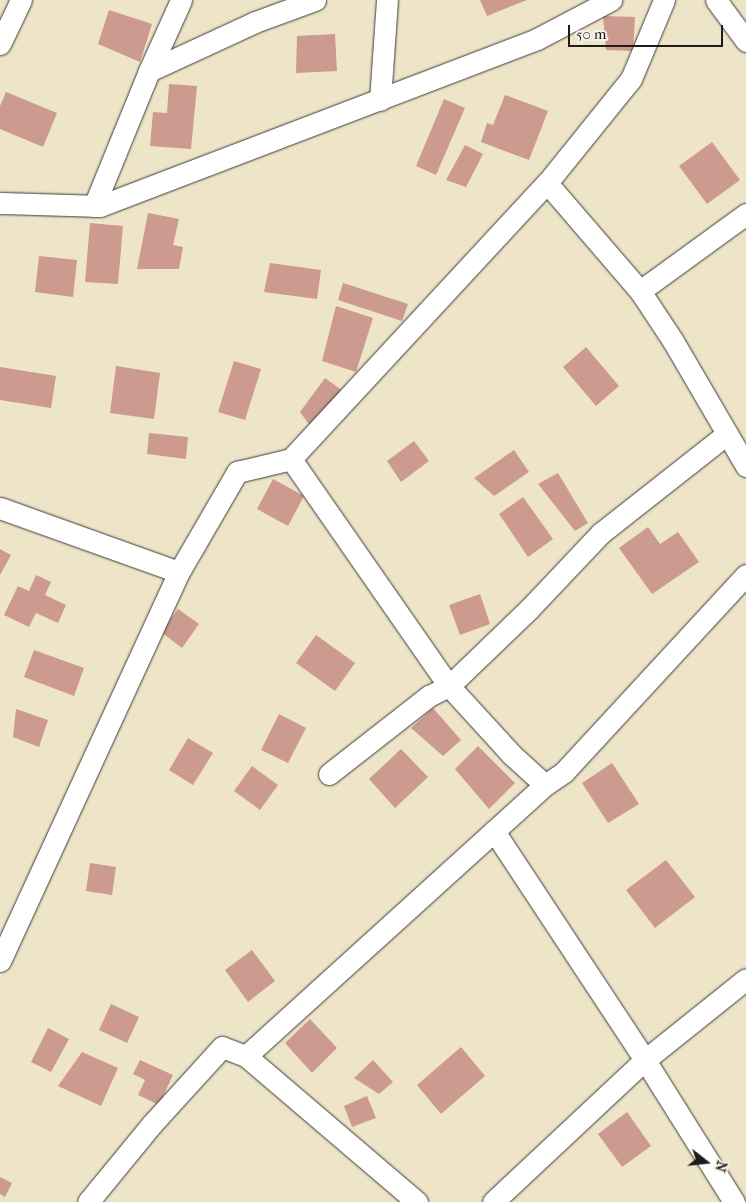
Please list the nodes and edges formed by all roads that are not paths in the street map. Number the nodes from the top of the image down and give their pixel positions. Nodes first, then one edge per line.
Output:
1 (21, 0) edge
2 (181, 0) edge
3 (315, 0) edge
4 (387, 0) edge
5 (611, 0) edge
6 (664, 0) edge
7 (716, 0) edge
8 (746, 41) edge
9 (0, 44) edge
10 (149, 71) junction
11 (380, 100) junction
12 (547, 183) junction
13 (0, 203) edge
14 (94, 206) junction
15 (746, 214) edge
16 (640, 291) junction
17 (726, 434) junction
18 (291, 459) junction
19 (746, 466) edge
20 (0, 508) edge
21 (179, 572) junction
22 (746, 575) edge
23 (449, 686) junction
24 (329, 774) dead end
25 (545, 785) junction
26 (494, 831) junction
27 (8, 920) edge
28 (0, 961) edge
29 (746, 979) edge
30 (246, 1056) junction
31 (645, 1060) junction
32 (88, 1202) edge
33 (418, 1202) edge
34 (493, 1202) edge
35 (734, 1202) edge

1 - 9 street
2 - 10 street
3 - 10 street
4 - 11 street
5 - 11 street
6 - 12 street
7 - 8 street
10 - 14 street
11 - 14 street
12 - 16 street
12 - 18 street
13 - 14 street
15 - 16 street
16 - 17 street
17 - 19 street
17 - 23 street
18 - 21 street
18 - 23 street
20 - 21 street
21 - 27 street
22 - 25 street
23 - 24 street
23 - 25 street
25 - 26 street
26 - 30 street
26 - 31 street
27 - 28 street
29 - 31 street
30 - 32 street
30 - 33 street
31 - 34 street
31 - 35 street

